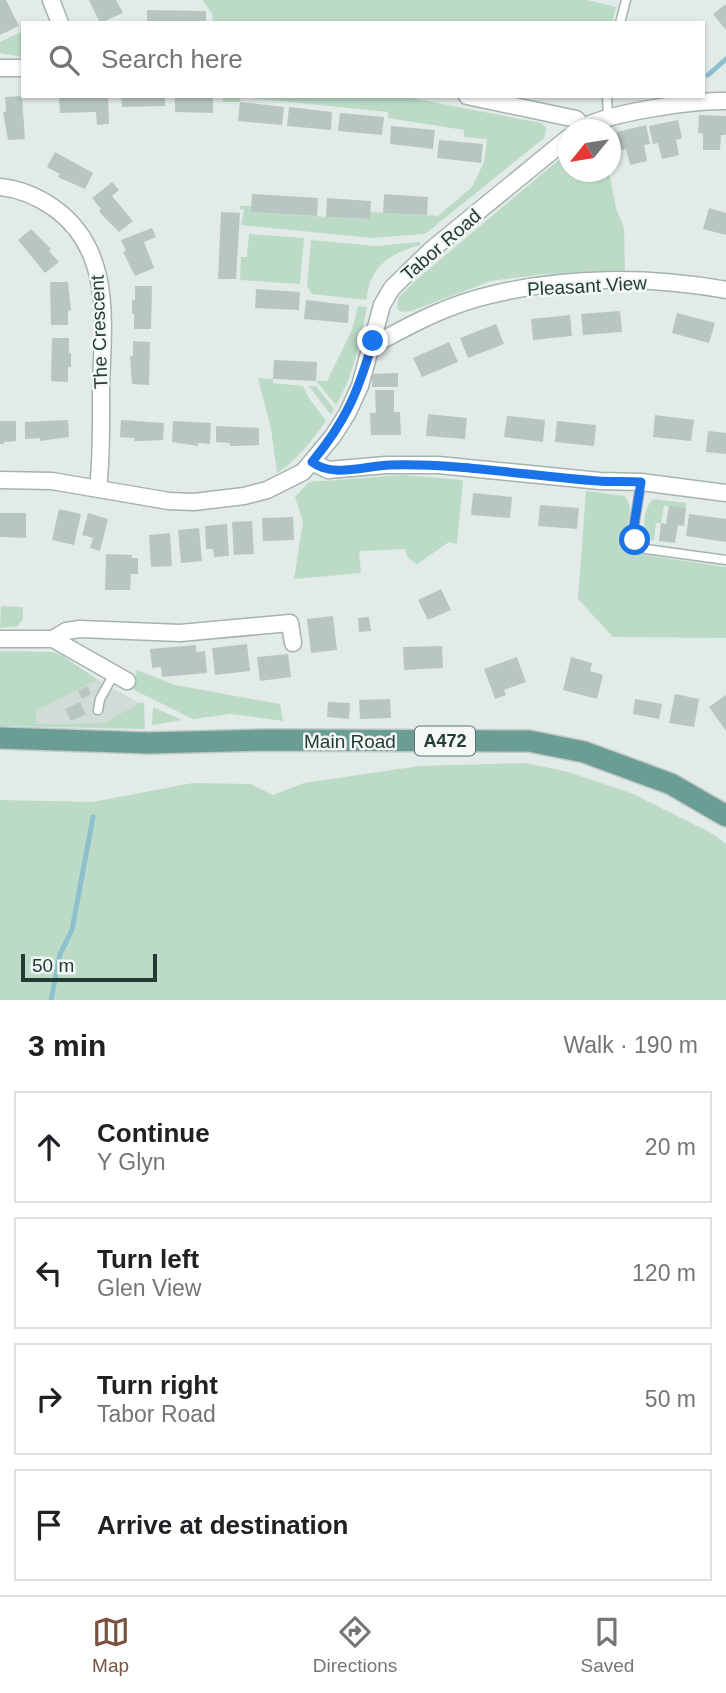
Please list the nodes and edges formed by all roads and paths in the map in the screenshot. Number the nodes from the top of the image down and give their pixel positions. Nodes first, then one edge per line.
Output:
1 (51, 0) edge
2 (626, 0) edge
3 (59, 21) edge
4 (621, 21) edge
5 (0, 68) edge
6 (21, 68) edge
7 (476, 98) edge
8 (607, 98) edge
9 (726, 101) edge
10 (608, 118) joint
11 (576, 119) edge
12 (558, 147) edge
13 (0, 187) edge
14 (726, 290) edge
15 (373, 341) junction
16 (312, 462) junction
17 (0, 480) edge
18 (641, 482) junction
19 (98, 488) junction
20 (726, 493) edge
21 (726, 560) edge
22 (0, 639) edge
23 (52, 639) junction
24 (293, 643) dead end
25 (121, 677) joint
26 (98, 710) dead end
27 (0, 738) edge
28 (726, 816) edge

1 - 3 street
2 - 4 lane
5 - 6 street
7 - 11 street
8 - 10 lane
9 - 10 street
12 - 15 street, Tabor Road
13 - 19 street, The Crescent
14 - 15 street, Pleasant View
15 - 16 street, Tabor Road
16 - 18 street
16 - 19 street, Tabor Road
17 - 19 street, Tabor Road
18 - 20 street
18 - 21 lane
22 - 23 street
23 - 24 street
23 - 25 street
25 - 26 lane
27 - 28 main road, Main Road / A472

